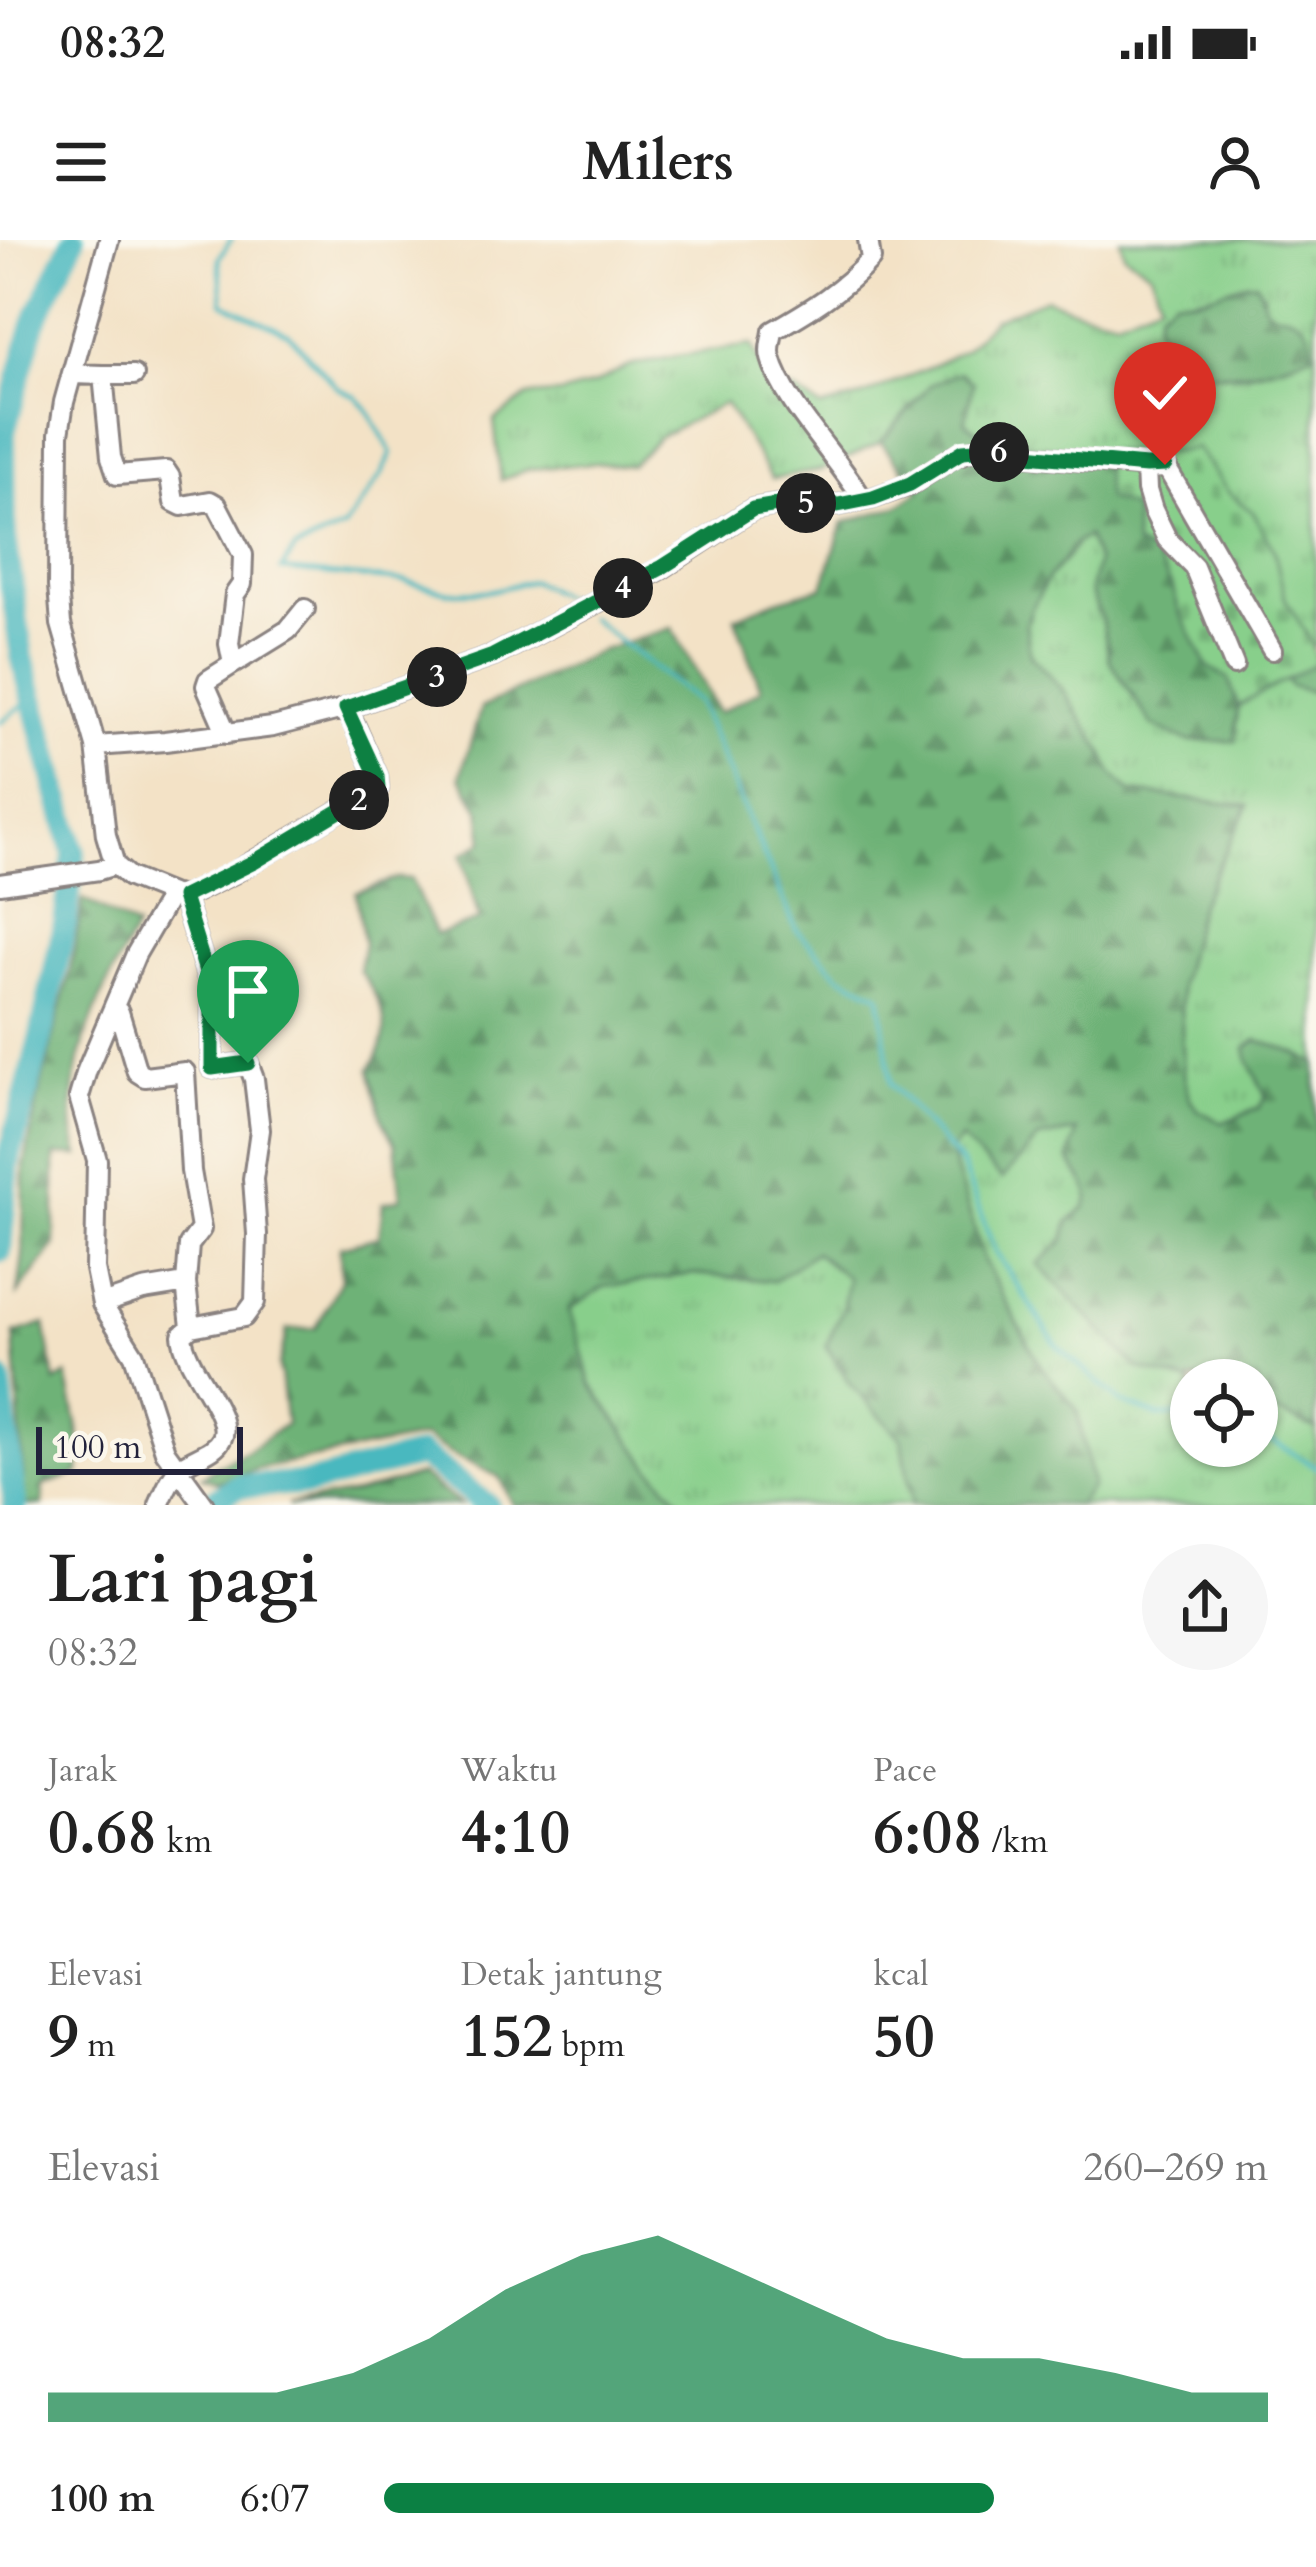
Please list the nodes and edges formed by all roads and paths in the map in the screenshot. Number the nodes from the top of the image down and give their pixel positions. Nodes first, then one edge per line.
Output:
1 (109, 240) edge
2 (868, 240) edge
3 (72, 374) junction
4 (134, 374) dead end
5 (103, 375) junction
6 (1146, 466) junction
7 (863, 500) junction
8 (305, 609) dead end
9 (1272, 650) dead end
10 (232, 664) junction
11 (1234, 664) dead end
12 (346, 708) junction
13 (227, 734) junction
14 (95, 746) junction
15 (107, 868) junction
16 (0, 884) edge
17 (177, 896) junction
18 (113, 1009) junction
19 (212, 1068) junction
20 (185, 1072) junction
21 (186, 1283) junction
22 (102, 1304) junction
23 (191, 1327) junction
24 (178, 1468) junction
25 (199, 1498) edge
26 (159, 1505) edge

1 - 3 street
2 - 7 street
3 - 5 street
3 - 14 street
4 - 5 street
5 - 10 street
6 - 7 street
6 - 9 street
6 - 11 street
7 - 12 street
8 - 10 street
10 - 13 street
12 - 13 street
12 - 17 street
13 - 14 street
14 - 15 street
15 - 16 street
15 - 17 street
17 - 18 street
17 - 19 street
18 - 20 street
18 - 22 street
19 - 20 street
19 - 23 street
20 - 21 street
21 - 22 street
21 - 23 street
22 - 24 street
23 - 24 street
24 - 25 street
24 - 26 street

